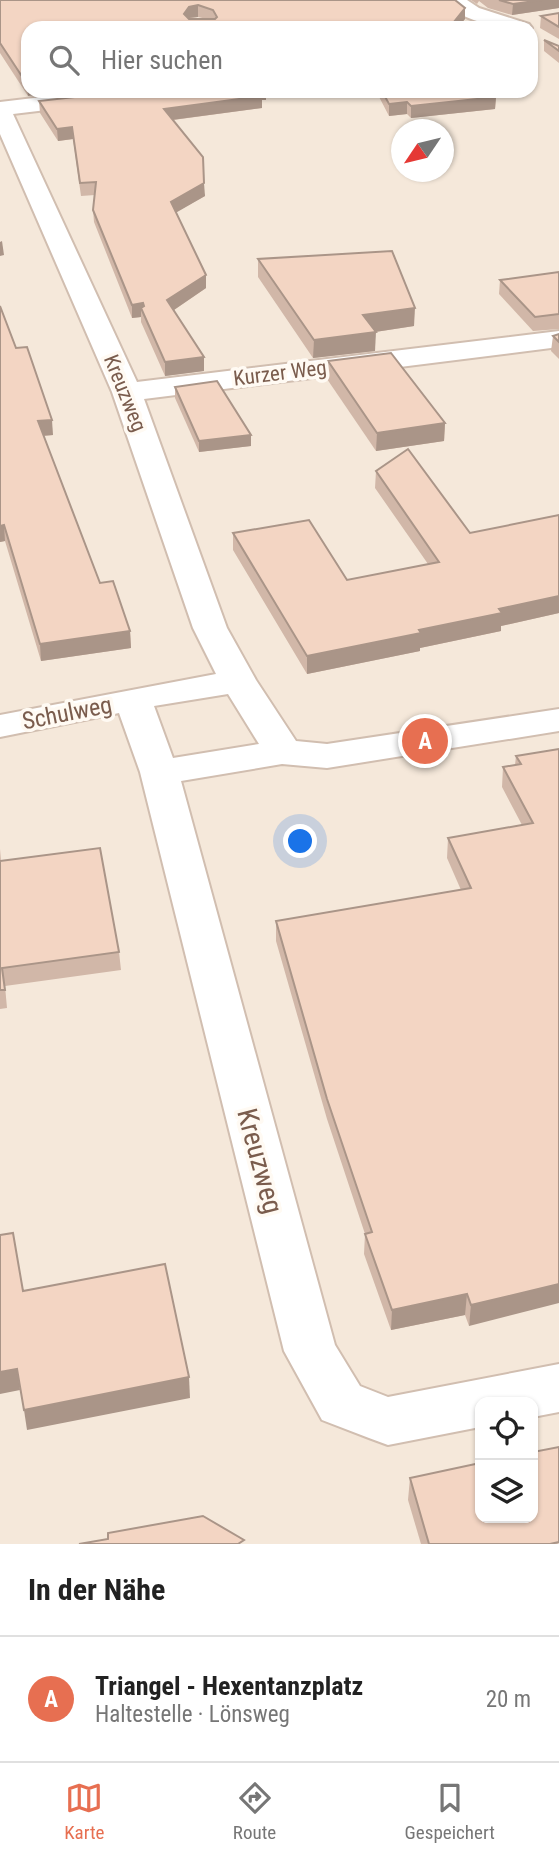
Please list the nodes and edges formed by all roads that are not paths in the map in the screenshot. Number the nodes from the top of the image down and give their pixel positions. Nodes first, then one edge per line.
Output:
1 (453, 0) edge
2 (500, 21) edge
3 (90, 98) edge
4 (0, 109) edge
5 (559, 339) edge
6 (127, 393) junction
7 (238, 681) junction
8 (133, 699) junction
9 (559, 720) edge
10 (0, 726) edge
11 (282, 752) junction
12 (159, 772) junction
13 (559, 1388) edge
14 (512, 1397) edge
15 (475, 1405) edge

1 - 2 street
3 - 4 street
4 - 6 street, Kreuzweg
5 - 6 street, Kurzer Weg
6 - 7 street, Kreuzweg
7 - 8 street, Schulweg
7 - 11 street, Kreuzweg
8 - 10 street, Schulweg
8 - 12 street, Kreuzweg
9 - 11 street
11 - 12 street
12 - 15 street, Kreuzweg
13 - 14 street

